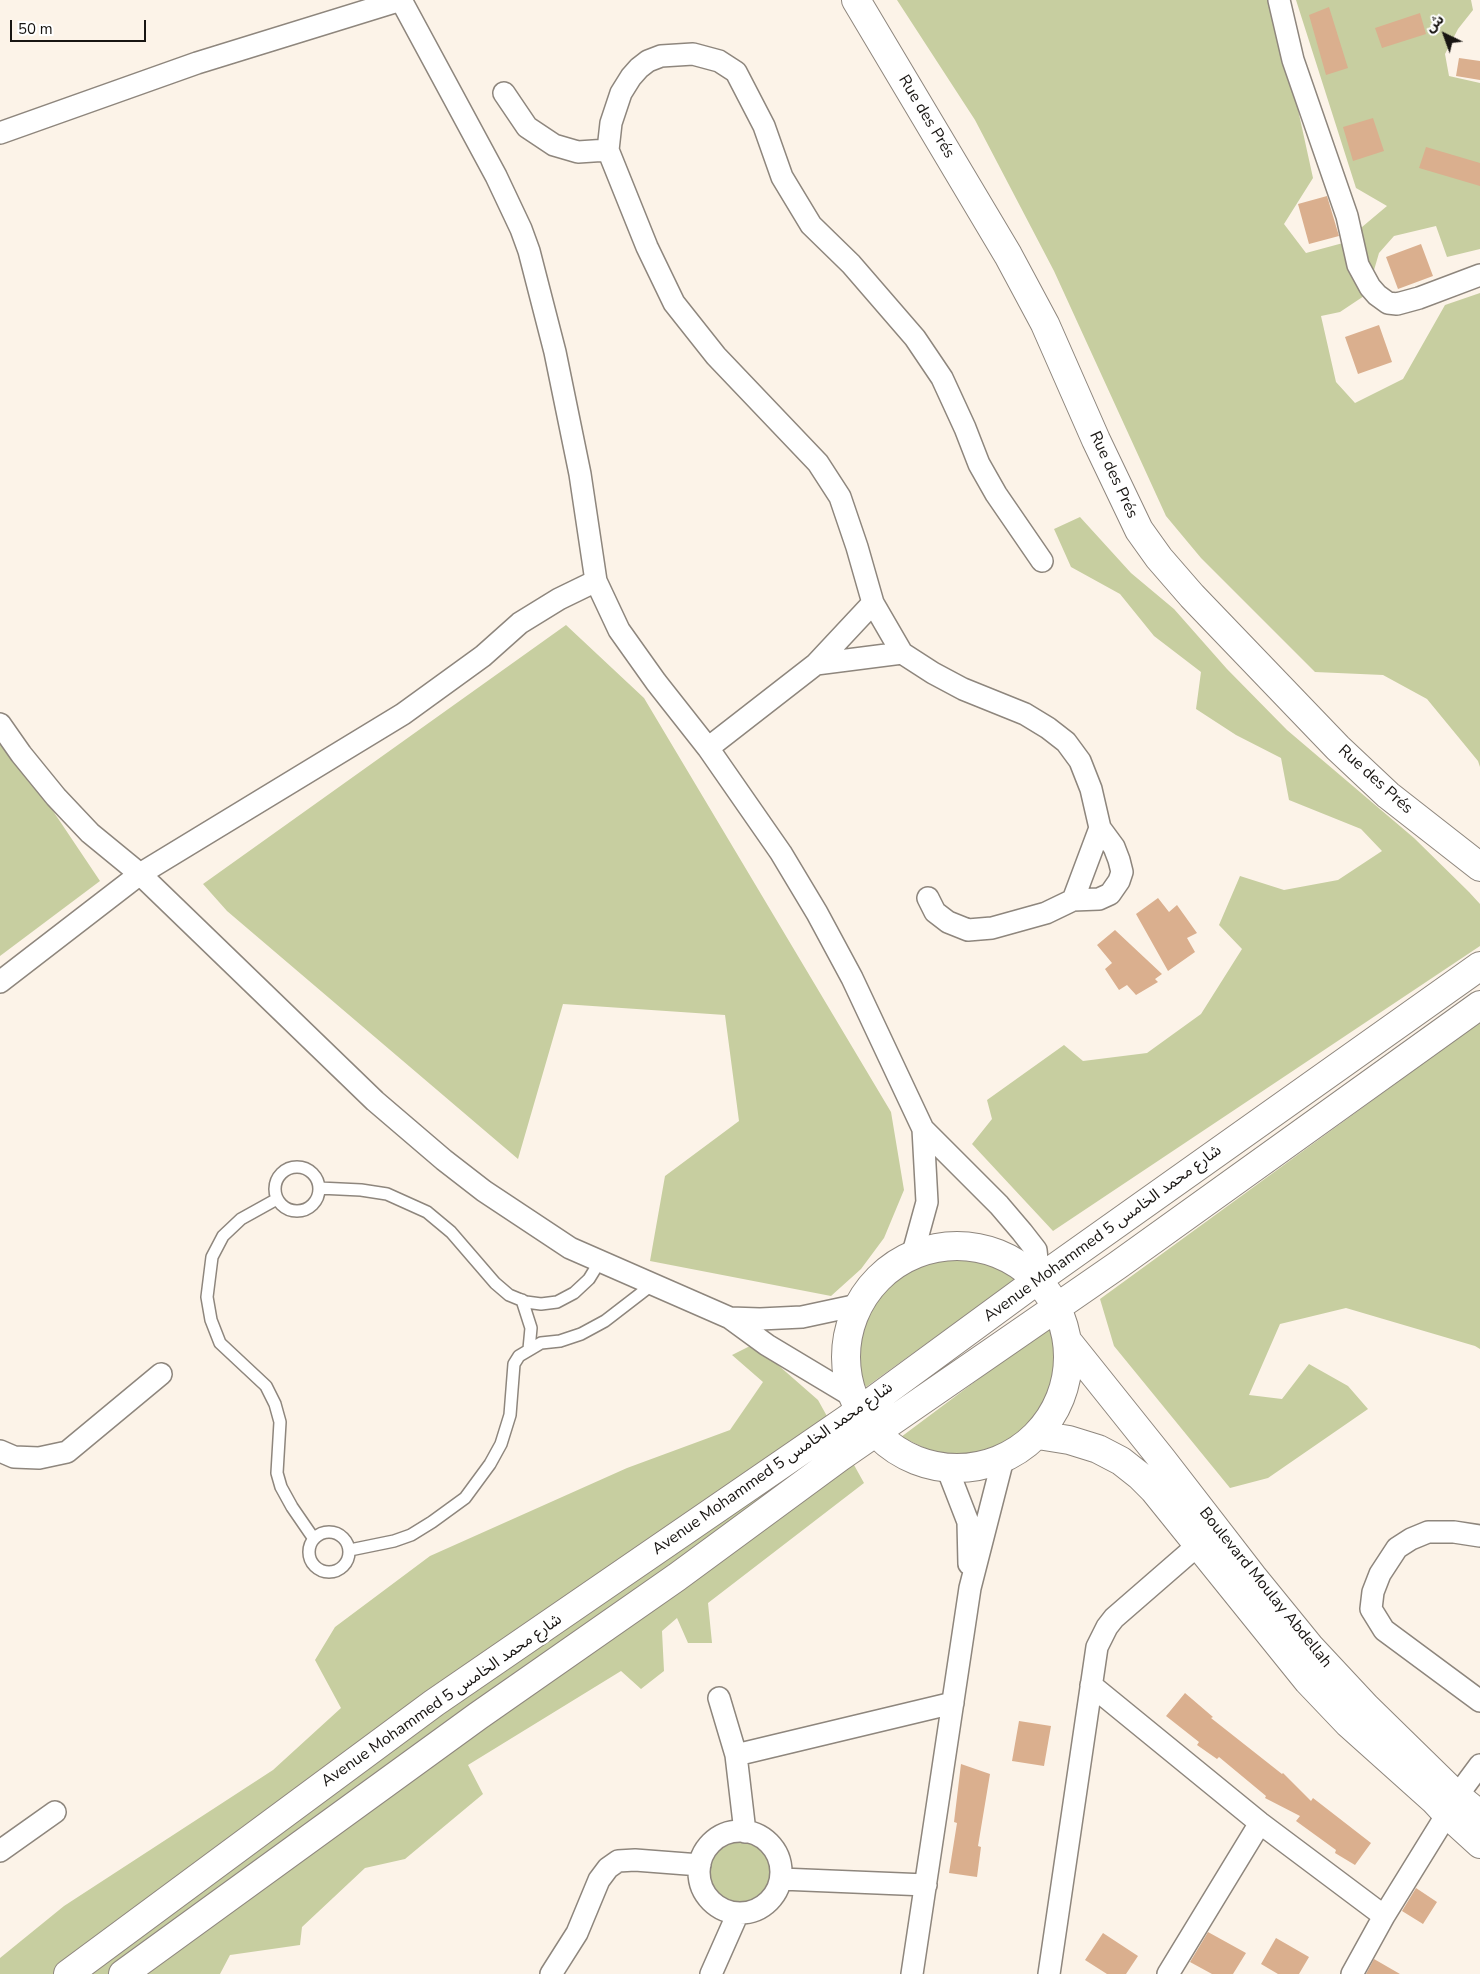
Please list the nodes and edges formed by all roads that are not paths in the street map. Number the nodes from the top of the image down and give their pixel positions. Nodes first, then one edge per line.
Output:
1 (856, 0) edge
2 (1279, 0) edge
3 (504, 93) dead end
4 (0, 134) edge
5 (608, 150) junction
6 (1480, 275) edge
7 (1042, 561) dead end
8 (596, 581) junction
9 (873, 604) junction
10 (902, 653) junction
11 (816, 664) junction
12 (0, 724) edge
13 (708, 748) junction
14 (1100, 828) junction
15 (1480, 867) edge
16 (140, 874) junction
17 (928, 898) dead end
18 (1073, 900) junction
19 (1480, 966) edge
20 (0, 982) edge
21 (1480, 1005) edge
22 (923, 1130) junction
23 (319, 1188) junction
24 (277, 1199) junction
25 (913, 1253) junction
26 (600, 1261) junction
27 (1039, 1279) junction
28 (653, 1284) junction
29 (522, 1300) junction
30 (858, 1305) junction
31 (1058, 1305) junction
32 (730, 1318) junction
33 (1069, 1343) junction
34 (529, 1349) junction
35 (161, 1374) dead end
36 (856, 1403) junction
37 (875, 1433) junction
38 (1038, 1434) junction
39 (0, 1451) edge
40 (1003, 1458) junction
41 (946, 1468) junction
42 (1480, 1536) edge
43 (314, 1539) junction
44 (1198, 1545) junction
45 (350, 1550) junction
46 (970, 1588) junction
47 (1091, 1684) junction
48 (719, 1698) dead end
49 (1480, 1702) edge
50 (953, 1703) junction
51 (736, 1755) junction
52 (1480, 1765) edge
53 (1452, 1805) junction
54 (55, 1812) dead end
55 (1480, 1815) edge
56 (1260, 1822) junction
57 (745, 1832) junction
58 (1480, 1844) edge
59 (0, 1851) edge
60 (700, 1866) junction
61 (781, 1879) junction
62 (926, 1885) junction
63 (738, 1914) junction
64 (1384, 1916) junction
65 (68, 1974) edge
66 (123, 1974) edge
67 (551, 1974) edge
68 (711, 1974) edge
69 (912, 1974) edge
70 (1048, 1974) edge
71 (1168, 1974) edge
72 (1352, 1974) edge

1 - 15 main road, Rue des Prés
2 - 6 street
3 - 5 street
4 - 8 street
5 - 7 street
5 - 9 street
8 - 13 street
8 - 16 street
9 - 10 street
9 - 11 street
10 - 11 street
10 - 14 street
11 - 13 street
12 - 16 street
13 - 22 street
14 - 18 street
14 - 18 street
16 - 20 street
16 - 26 street
17 - 18 street
19 - 27 main road, Avenue Mohammed 5 شارع محمد الخامس
21 - 31 main road, Avenue Mohammed 5 شارع محمد الخامس
22 - 25 street
22 - 27 street
23 - 24 lane
23 - 24 lane
23 - 29 lane
24 - 43 lane
25 - 27 main road
25 - 30 main road
26 - 28 street
26 - 29 lane
27 - 31 main road
27 - 36 main road, Avenue Mohammed 5 شارع محمد الخامس
28 - 32 street
28 - 34 lane
29 - 34 lane
30 - 32 street
30 - 36 main road
31 - 33 main road
31 - 37 main road, Avenue Mohammed 5 شارع محمد الخامس
32 - 36 street
33 - 38 main road
33 - 53 main road, Boulevard Moulay Abdellah
34 - 45 lane
35 - 39 street
36 - 37 main road
36 - 65 main road, Avenue Mohammed 5 شارع محمد الخامس
37 - 41 main road
37 - 66 main road, Avenue Mohammed 5 شارع محمد الخامس
38 - 40 main road
38 - 44 main road, Boulevard Moulay Abdellah
40 - 41 main road
40 - 46 street
41 - 46 street
42 - 49 street
43 - 45 lane
43 - 45 lane
44 - 47 street
44 - 53 main road, Boulevard Moulay Abdellah
46 - 50 street
47 - 56 street
47 - 70 street
48 - 51 street
50 - 51 street
50 - 62 street
51 - 57 street
52 - 53 street
53 - 55 main road, Boulevard Moulay Abdellah
53 - 58 main road, Boulevard Moulay Abdellah
53 - 64 street
54 - 59 street
56 - 64 street
56 - 71 street
57 - 60 street
57 - 61 street
60 - 63 street
60 - 67 street
61 - 62 street
61 - 63 street
62 - 69 street
63 - 68 street
64 - 72 street

